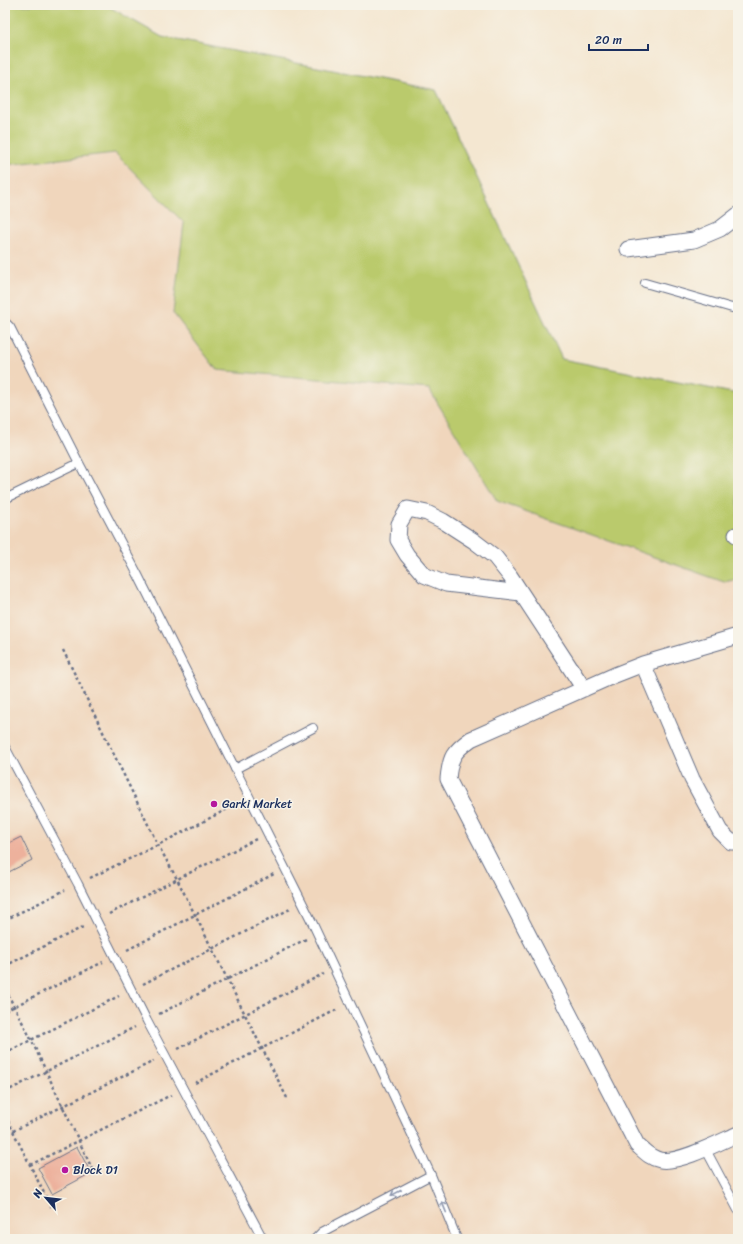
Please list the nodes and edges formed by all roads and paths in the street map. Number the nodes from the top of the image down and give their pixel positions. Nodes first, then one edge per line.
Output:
1 (738, 215) edge
2 (628, 249) dead end
3 (645, 283) dead end
4 (738, 307) edge
5 (5, 322) edge
6 (79, 463) junction
7 (5, 499) edge
8 (521, 593) junction
9 (738, 636) edge
10 (63, 650) dead end
11 (643, 664) junction
12 (584, 689) junction
13 (313, 728) dead end
14 (5, 747) edge
15 (236, 769) junction
16 (250, 798) junction
17 (268, 833) junction
18 (738, 842) edge
19 (158, 845) junction
20 (286, 869) junction
21 (177, 879) junction
22 (78, 884) junction
23 (302, 903) junction
24 (195, 914) junction
25 (5, 920) edge
26 (96, 921) junction
27 (317, 934) junction
28 (212, 948) junction
29 (114, 956) junction
30 (5, 966) edge
31 (228, 979) junction
32 (5, 989) edge
33 (132, 990) junction
34 (14, 1006) junction
35 (5, 1011) edge
36 (147, 1021) junction
37 (31, 1040) junction
38 (5, 1053) edge
39 (46, 1071) junction
40 (5, 1092) edge
41 (288, 1100) dead end
42 (5, 1115) edge
43 (738, 1134) edge
44 (705, 1148) junction
45 (95, 1175) dead end
46 (430, 1175) junction
47 (51, 1207) dead end
48 (738, 1210) edge
49 (263, 1239) edge
50 (315, 1239) edge
51 (457, 1239) edge

1 - 2 street
3 - 4 lane
5 - 6 lane
6 - 7 lane
6 - 15 lane
8 - 8 street
8 - 12 street
9 - 11 street
10 - 19 path
11 - 12 street
11 - 18 street
12 - 44 street
13 - 15 lane
14 - 22 lane
15 - 16 lane
16 - 17 lane
16 - 19 path
17 - 20 lane
17 - 21 path
19 - 21 path
19 - 22 path
20 - 23 lane
20 - 24 path
21 - 24 path
21 - 26 path
22 - 25 path
22 - 26 lane
23 - 27 lane
23 - 28 path
24 - 28 path
24 - 29 path
26 - 29 lane
26 - 30 path
27 - 31 path
27 - 46 lane
28 - 31 path
28 - 33 path
29 - 33 lane
29 - 34 path
31 - 36 path
31 - 41 path
32 - 34 path
33 - 36 lane
33 - 37 path
34 - 35 path
34 - 37 path
36 - 39 path
36 - 49 lane
37 - 38 path
37 - 39 path
39 - 40 path
39 - 45 path
42 - 47 path
43 - 44 street
44 - 48 lane
46 -> 50 lane
51 -> 46 lane

